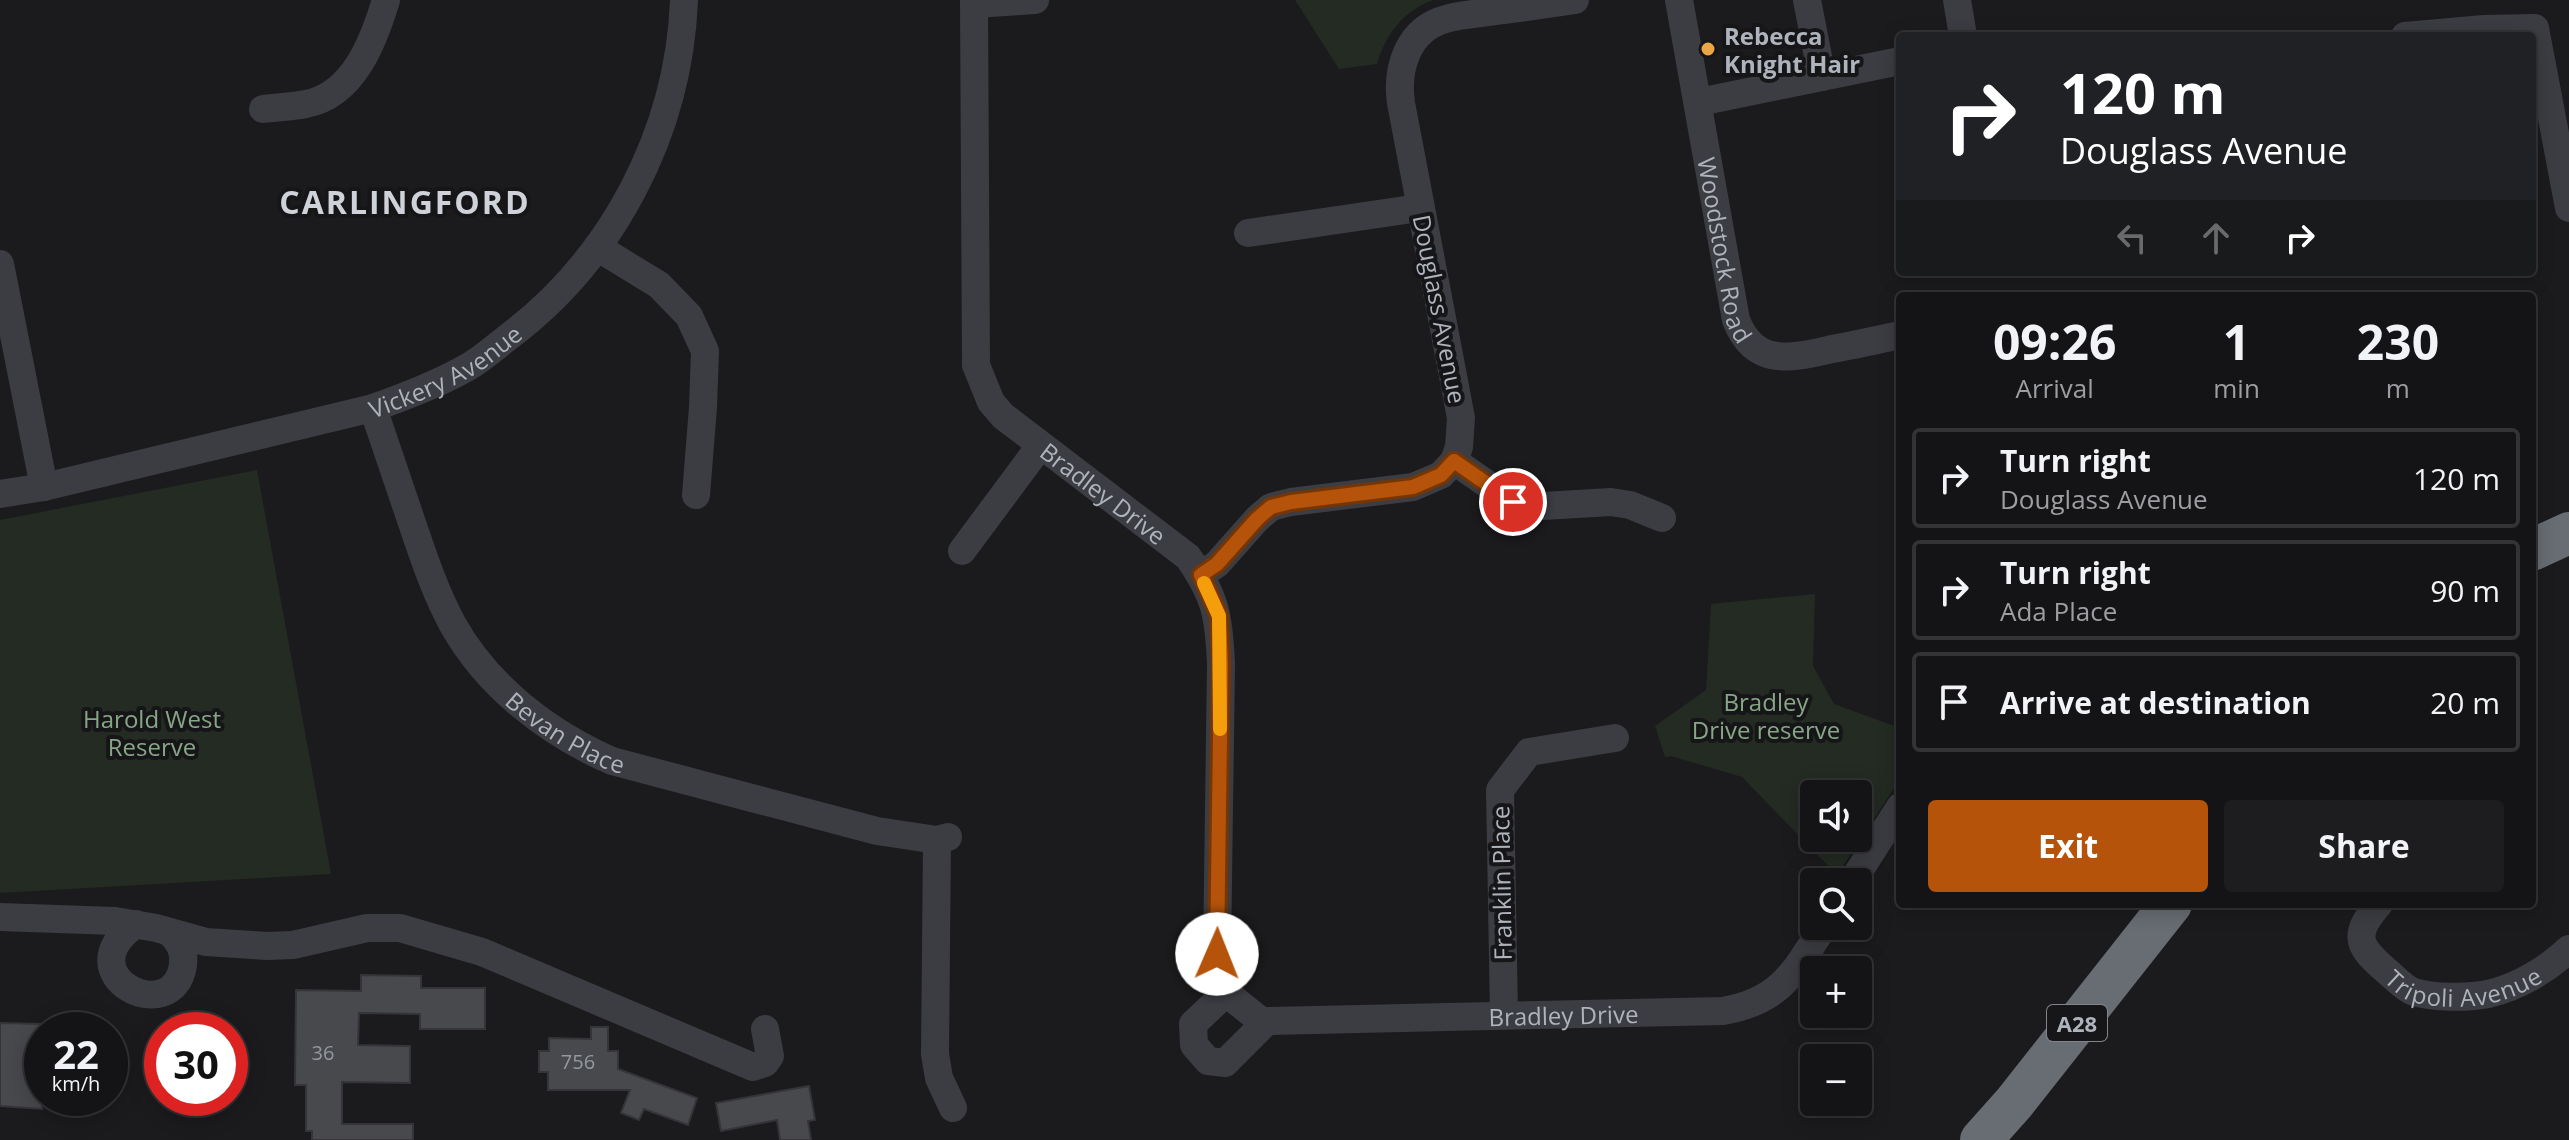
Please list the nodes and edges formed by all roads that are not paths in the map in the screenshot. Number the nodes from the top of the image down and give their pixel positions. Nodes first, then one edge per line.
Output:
1 (386, 0) edge
2 (684, 0) edge
3 (1035, 0) edge
4 (1575, 0) edge
5 (1679, 0) edge
6 (1807, 0) edge
7 (1957, 0) edge
8 (974, 2) edge
9 (1962, 32) edge
10 (2450, 32) edge
11 (2535, 32) edge
12 (2536, 41) edge
13 (1896, 62) edge
14 (1822, 77) junction
15 (1699, 102) junction
16 (263, 109) dead end
17 (2543, 134) edge
18 (1419, 208) junction
19 (2569, 208) edge
20 (1248, 233) dead end
21 (597, 247) junction
22 (0, 264) edge
23 (1896, 336) edge
24 (373, 408) junction
25 (1040, 446) junction
26 (1454, 461) junction
27 (44, 487) junction
28 (0, 494) edge
29 (696, 495) dead end
30 (1662, 518) dead end
31 (2569, 533) edge
32 (2536, 548) edge
33 (962, 551) dead end
34 (1201, 575) junction
35 (1615, 738) dead end
36 (1896, 813) edge
37 (1861, 868) edge
38 (2168, 908) edge
39 (2376, 908) edge
40 (0, 917) edge
41 (136, 924) junction
42 (169, 932) junction
43 (1815, 940) edge
44 (2569, 949) edge
45 (1229, 990) junction
46 (1504, 1015) junction
47 (1267, 1021) junction
48 (765, 1029) dead end
49 (953, 1108) dead end
50 (1981, 1140) edge

1 - 16 street
2 - 21 street, Vickery Avenue
3 - 8 street
4 - 18 street, Douglass Avenue
5 - 15 street, Woodstock Road
6 - 14 street
7 - 9 street
8 - 25 street, Bradley Drive
10 - 11 street
12 - 17 street
13 - 14 street
14 - 15 street
15 - 23 street, Woodstock Road
17 - 19 street
18 - 20 street
18 - 26 street, Douglass Avenue
21 - 24 street, Vickery Avenue
21 - 29 street
22 - 27 street
24 - 27 street, Vickery Avenue
24 - 49 street, Bevan Place
25 - 33 street
25 - 34 street, Bradley Drive
26 - 30 street
26 - 34 street
27 - 28 street, Vickery Avenue
31 - 32 highway
34 - 45 street, Bradley Drive
35 - 46 street, Franklin Place
36 - 37 street
38 - 50 highway, A28
39 - 44 street, Tripoli Avenue
40 - 41 street
41 - 42 street
41 - 42 street
42 - 48 street
43 - 46 street, Bradley Drive
45 - 47 street, Bradley Drive
45 - 47 street
46 - 47 street, Bradley Drive

